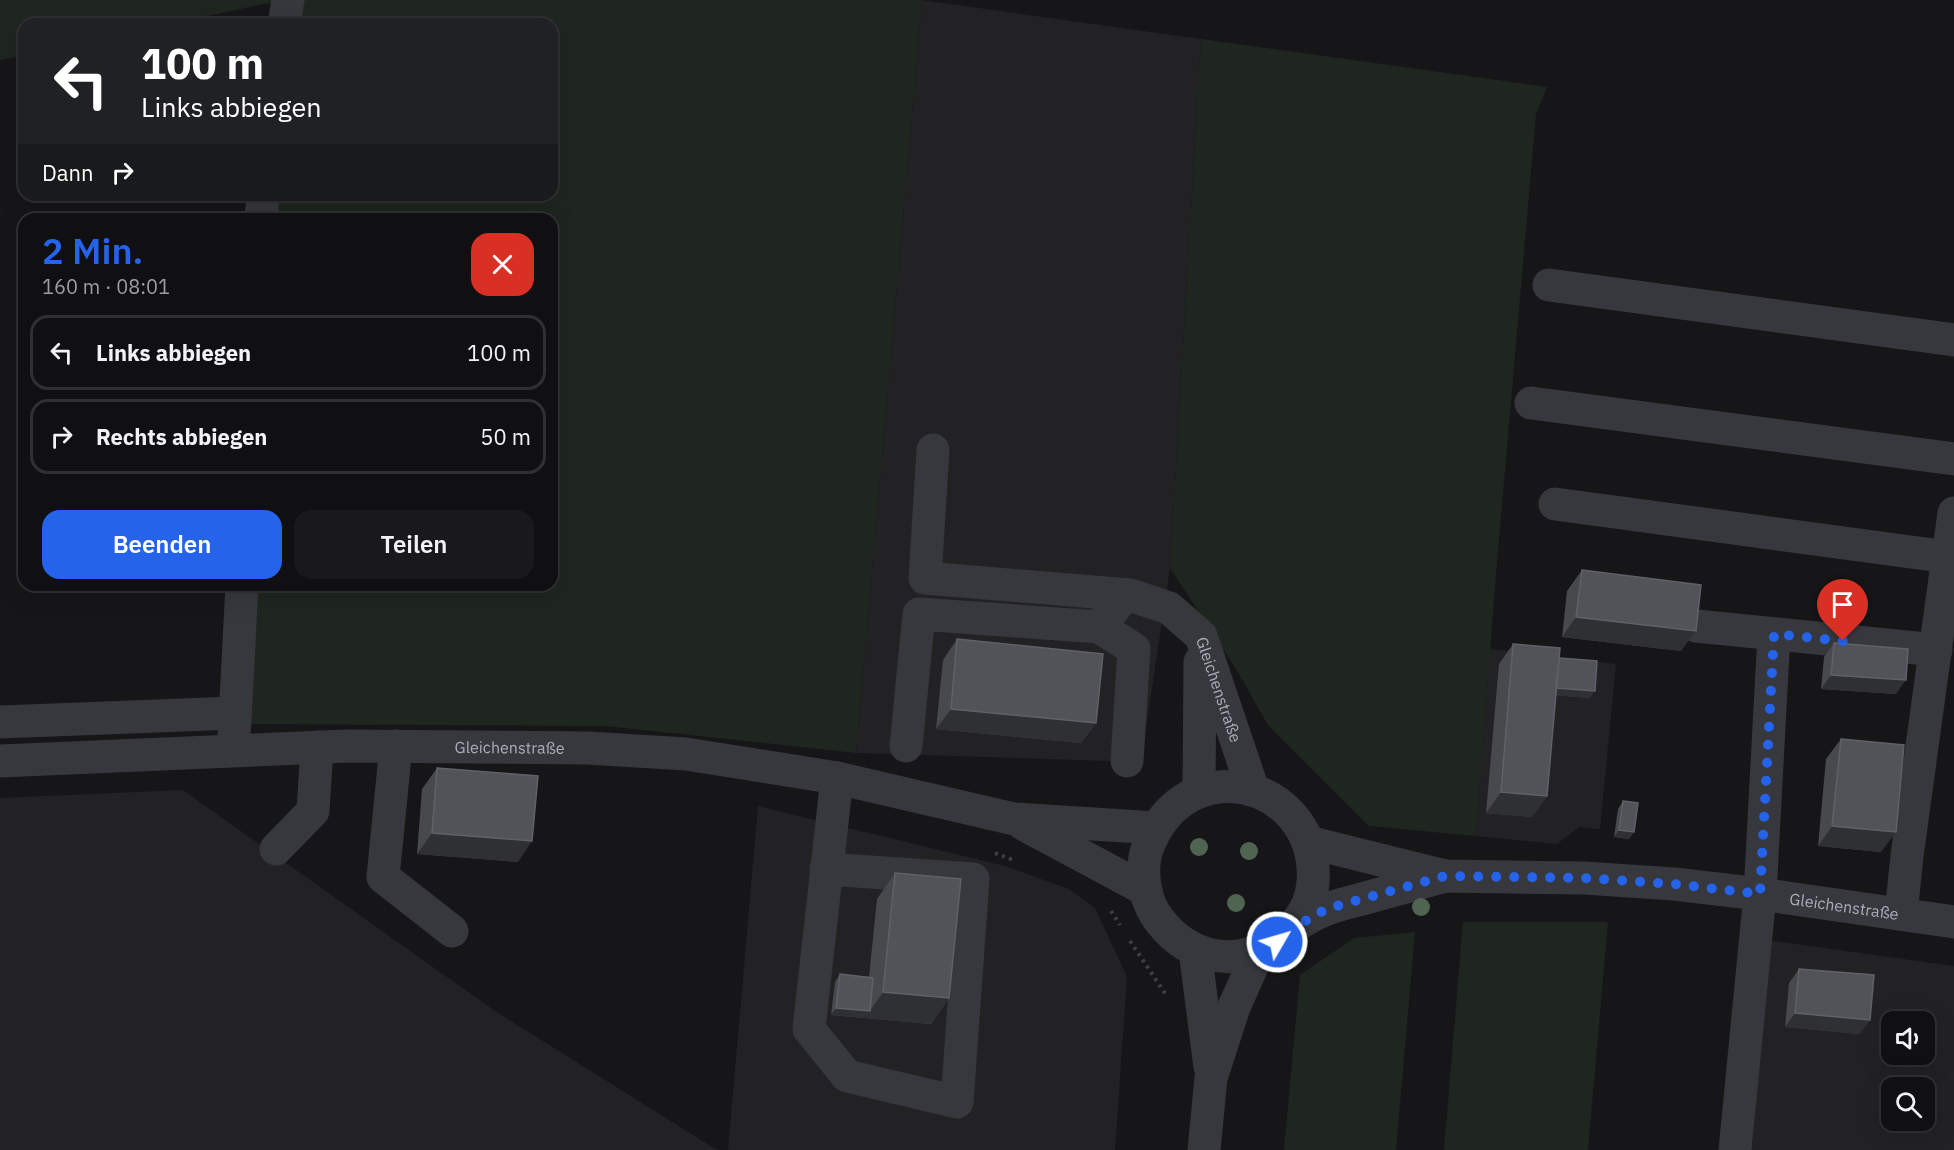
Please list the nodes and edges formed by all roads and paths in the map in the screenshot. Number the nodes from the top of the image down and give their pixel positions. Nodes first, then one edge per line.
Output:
1 (288, 0) edge
2 (285, 18) edge
3 (1549, 285) dead end
4 (1954, 340) edge
5 (1531, 403) dead end
6 (933, 450) dead end
7 (1954, 459) edge
8 (1555, 504) dead end
9 (1954, 513) edge
10 (1948, 557) junction
11 (242, 591) edge
12 (1125, 595) junction
13 (1696, 626) edge
14 (1099, 627) junction
15 (1774, 634) junction
16 (1201, 636) junction
17 (1936, 650) junction
18 (235, 714) junction
19 (0, 722) edge
20 (396, 746) junction
21 (906, 746) dead end
22 (317, 747) junction
23 (233, 750) junction
24 (0, 761) edge
25 (1126, 761) dead end
26 (837, 778) junction
27 (1253, 790) junction
28 (1199, 792) junction
29 (1014, 819) junction
30 (1156, 828) junction
31 (1308, 842) junction
32 (276, 849) dead end
33 (991, 852) dead end
34 (1013, 860) dead end
35 (826, 869) junction
36 (1445, 876) junction
37 (1146, 890) junction
38 (1760, 894) junction
39 (1106, 903) dead end
40 (1901, 914) junction
41 (1954, 922) edge
42 (1292, 929) junction
43 (452, 931) dead end
44 (1194, 950) junction
45 (1259, 951) junction
46 (1202, 1003) junction
47 (1211, 1078) junction
48 (1204, 1150) edge
49 (1735, 1150) edge

1 - 2 street
3 - 4 street
5 - 7 street
6 - 12 street
8 - 10 street
9 - 10 street
10 - 17 street
11 - 18 street
12 - 14 street
12 - 16 street
13 - 15 street
14 - 21 street
14 - 25 street
15 - 17 street
15 - 38 street
16 - 27 street, Gleichenstraße
16 - 28 street, Gleichenstraße
17 - 40 street
18 - 19 street
18 - 23 street
20 - 22 street, Gleichenstraße
20 - 26 street, Gleichenstraße
20 - 43 street
22 - 23 street, Gleichenstraße
22 - 32 street
23 - 24 street, Gleichenstraße
26 - 29 street, Gleichenstraße
26 - 35 street
27 - 28 street, Gleichenstraße
27 - 31 street, Gleichenstraße
28 - 30 street, Gleichenstraße
29 - 30 street, Gleichenstraße
29 - 37 street, Gleichenstraße
30 - 37 street, Gleichenstraße
31 - 36 street, Gleichenstraße
31 - 42 street, Gleichenstraße
33 - 34 path
35 - 35 street
36 - 38 street, Gleichenstraße
36 - 42 street, Gleichenstraße
37 - 44 street, Gleichenstraße
38 - 40 street, Gleichenstraße
38 - 49 street
39 - 46 path
40 - 41 street, Gleichenstraße
42 - 45 street, Gleichenstraße
44 - 45 street, Gleichenstraße
44 - 46 street
45 - 47 street
46 - 47 street
47 - 48 street

